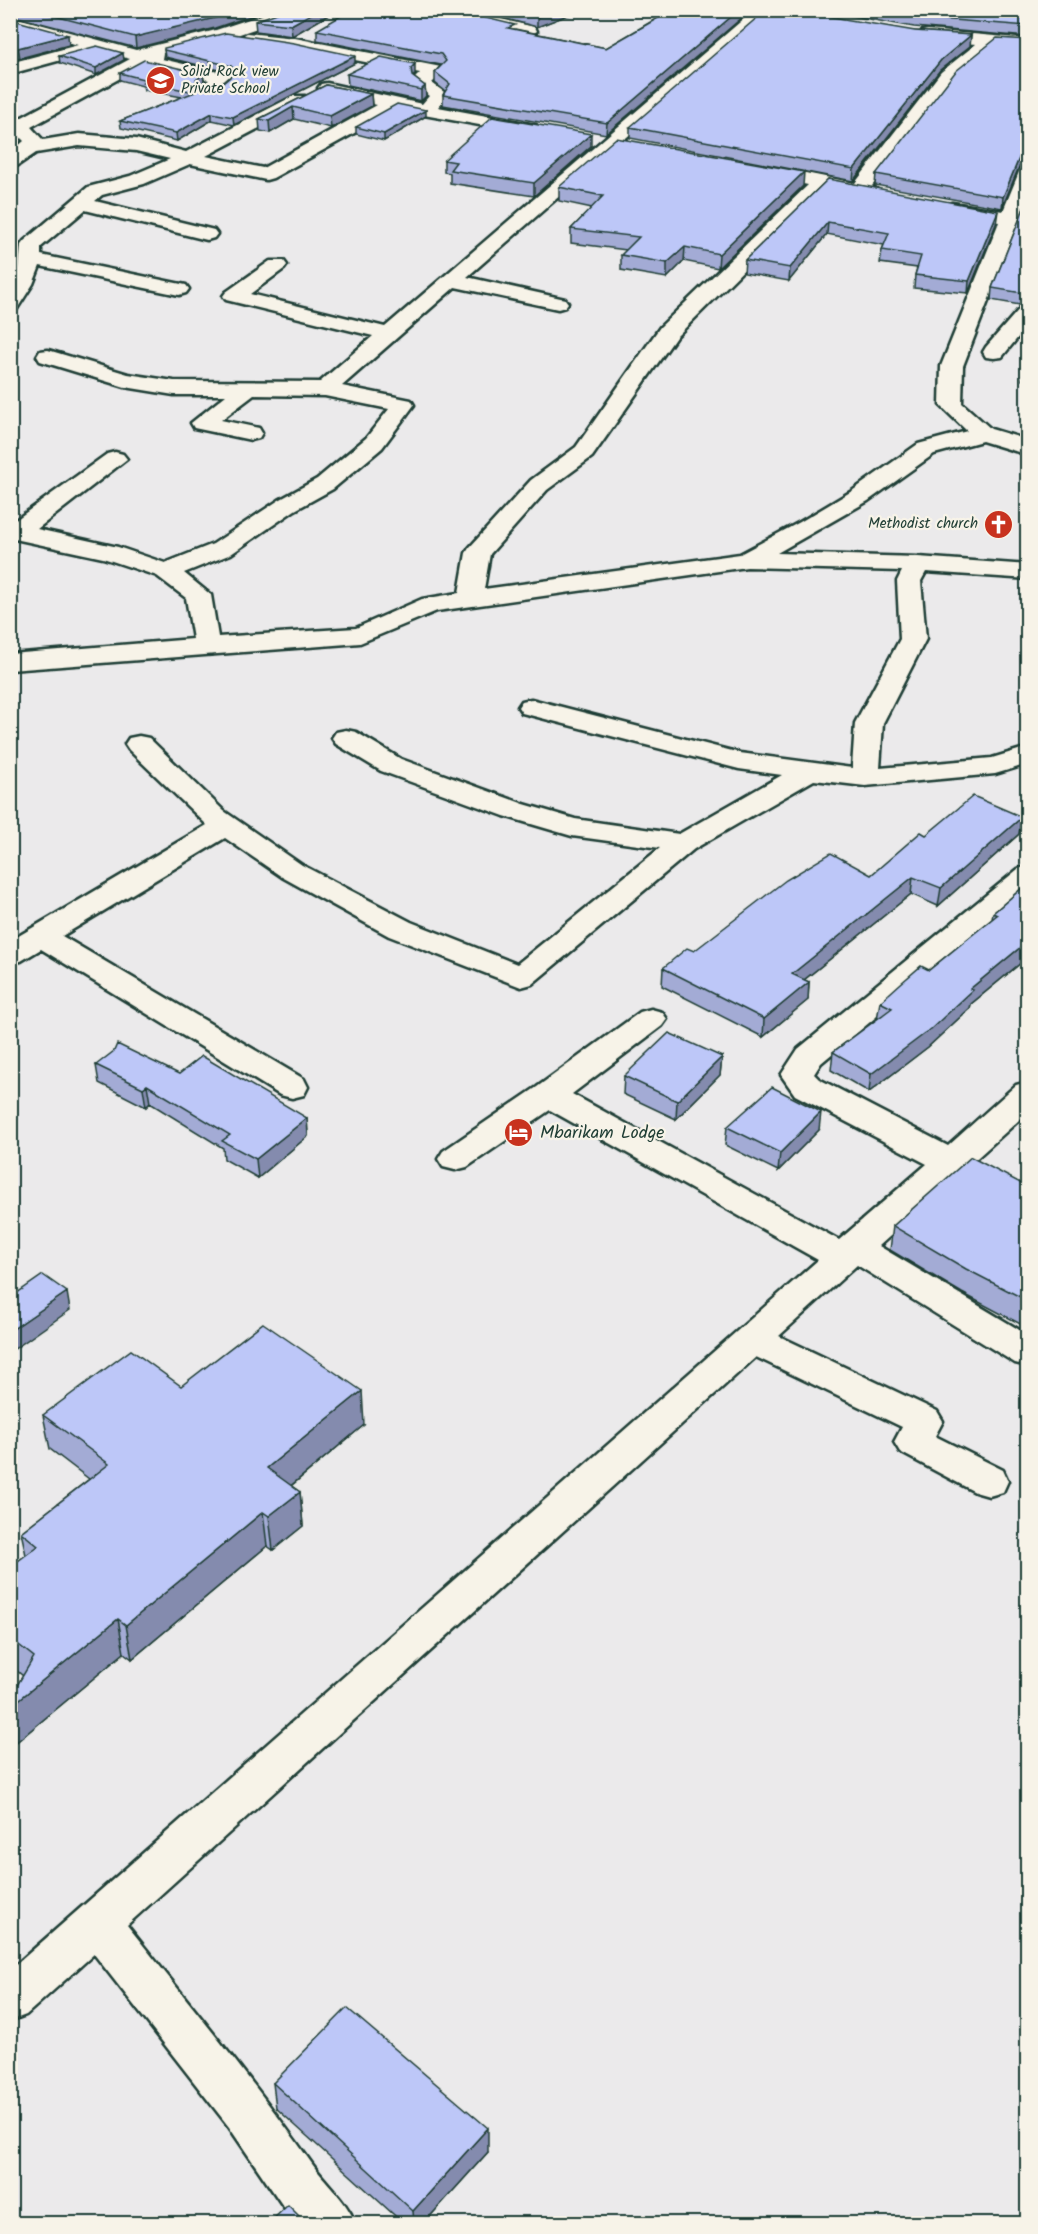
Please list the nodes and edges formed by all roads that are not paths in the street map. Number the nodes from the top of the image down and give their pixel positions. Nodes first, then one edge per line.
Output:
1 (295, 10) edge
2 (437, 10) edge
3 (771, 11) edge
4 (10, 21) edge
5 (320, 30) edge
6 (529, 31) edge
7 (222, 34) junction
8 (914, 34) edge
9 (990, 41) junction
10 (195, 42) junction
11 (295, 43) junction
12 (1028, 44) edge
13 (98, 45) junction
14 (142, 59) junction
15 (380, 59) junction
16 (10, 69) edge
17 (208, 88) edge
18 (325, 88) junction
19 (393, 104) junction
20 (426, 110) junction
21 (552, 132) edge
22 (586, 138) edge
23 (611, 142) junction
24 (634, 146) edge
25 (30, 148) junction
26 (188, 158) junction
27 (10, 162) edge
28 (746, 167) edge
29 (1026, 180) edge
30 (822, 182) junction
31 (860, 189) junction
32 (882, 194) edge
33 (81, 203) junction
34 (938, 207) edge
35 (1009, 218) junction
36 (207, 234) dead end
37 (33, 259) junction
38 (277, 265) dead end
39 (451, 280) junction
40 (179, 289) dead end
41 (558, 303) dead end
42 (10, 305) edge
43 (1028, 311) edge
44 (388, 334) junction
45 (994, 352) dead end
46 (48, 356) dead end
47 (250, 388) junction
48 (325, 388) junction
49 (250, 433) dead end
50 (983, 434) junction
51 (1028, 448) edge
52 (115, 459) dead end
53 (14, 531) edge
54 (747, 560) junction
55 (918, 564) junction
56 (166, 571) junction
57 (1028, 572) edge
58 (470, 599) junction
59 (207, 645) junction
60 (10, 662) edge
61 (531, 707) dead end
62 (346, 738) dead end
63 (138, 744) dead end
64 (1028, 755) edge
65 (810, 771) junction
66 (865, 778) junction
67 (225, 825) junction
68 (684, 843) junction
69 (1028, 875) edge
70 (41, 936) junction
71 (10, 954) edge
72 (651, 1019) dead end
73 (292, 1087) dead end
74 (1028, 1093) edge
75 (549, 1095) junction
76 (455, 1159) dead end
77 (950, 1161) junction
78 (847, 1251) junction
79 (750, 1338) junction
80 (1028, 1353) edge
81 (989, 1481) dead end
82 (97, 1922) junction
83 (10, 2000) edge
84 (331, 2223) edge

1 - 7 street
2 - 6 street
3 - 23 street
4 - 13 street
5 - 11 street
7 - 10 street
7 - 11 street
8 - 9 street
9 - 12 street
9 - 31 street
10 - 13 street
10 - 14 street
11 - 15 street
13 - 16 street
14 - 17 street
14 - 25 street
15 - 18 street
15 - 20 street
18 - 19 street
18 - 26 street
19 - 20 street
19 - 26 street
20 - 21 street
22 - 23 street
23 - 24 street
23 - 39 street
25 - 26 street
25 - 27 street
26 - 33 street
28 - 30 street
29 - 35 street
30 - 31 street
30 - 58 street
31 - 32 street
33 - 36 street
33 - 37 street
34 - 35 street
35 - 50 street
37 - 40 street
37 - 42 street
38 - 44 street
39 - 41 street
39 - 44 street
43 - 45 street
44 - 48 street
46 - 47 street
47 - 48 street
47 - 49 street
48 - 56 street
50 - 51 street
50 - 54 street
52 - 53 street
53 - 56 street
54 - 55 street
54 - 58 street
55 - 57 street
55 - 66 street
56 - 59 street
58 - 59 street
59 - 60 street
61 - 65 street
62 - 68 street
63 - 67 street
64 - 66 street
65 - 66 street
65 - 68 street
67 - 68 street
67 - 70 street
69 - 77 street
70 - 71 street
70 - 73 street
72 - 75 street
74 - 77 street
75 - 76 street
75 - 78 street
77 - 78 street
78 - 79 street
78 - 80 street
79 - 81 street
79 - 82 street
82 - 83 street
82 - 84 street

